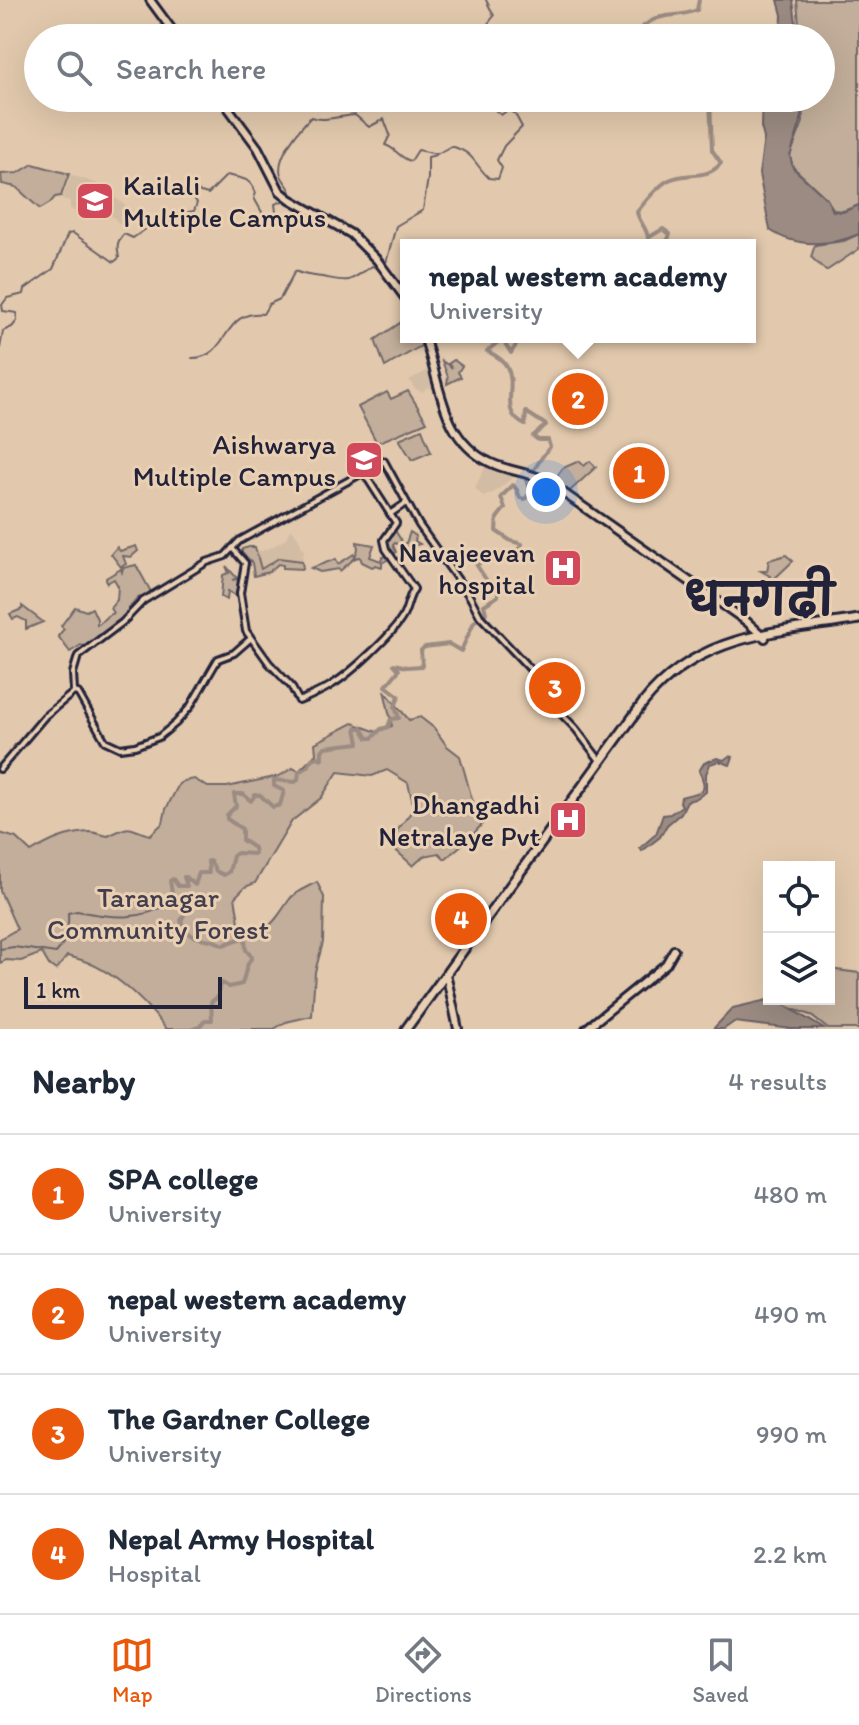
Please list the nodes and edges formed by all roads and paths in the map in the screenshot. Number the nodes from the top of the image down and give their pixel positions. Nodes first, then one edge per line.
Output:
1 (150, 0) edge
2 (168, 24) edge
3 (231, 112) edge
4 (400, 291) edge
5 (427, 343) edge
6 (427, 343) edge
7 (447, 415) junction
8 (364, 473) junction
9 (406, 503) junction
10 (390, 514) junction
11 (232, 548) junction
12 (859, 620) edge
13 (764, 637) junction
14 (250, 639) junction
15 (74, 692) junction
16 (601, 763) junction
17 (0, 769) edge
18 (674, 950) dead end
19 (447, 978) junction
20 (408, 1029) edge
21 (458, 1029) edge
22 (586, 1029) edge

1 - 2 main road
3 - 4 main road
5 - 7 main road
6 - 7 main road
7 - 13 main road
8 - 9 street
8 - 10 street
8 - 11 street
9 - 10 street
9 - 16 street
10 - 14 street
11 - 14 street
11 - 15 street
12 - 13 highway
13 - 16 highway
14 - 15 street
15 - 17 street
16 - 19 highway
16 - 20 highway
18 - 22 main road
19 - 20 highway
19 - 21 main road

